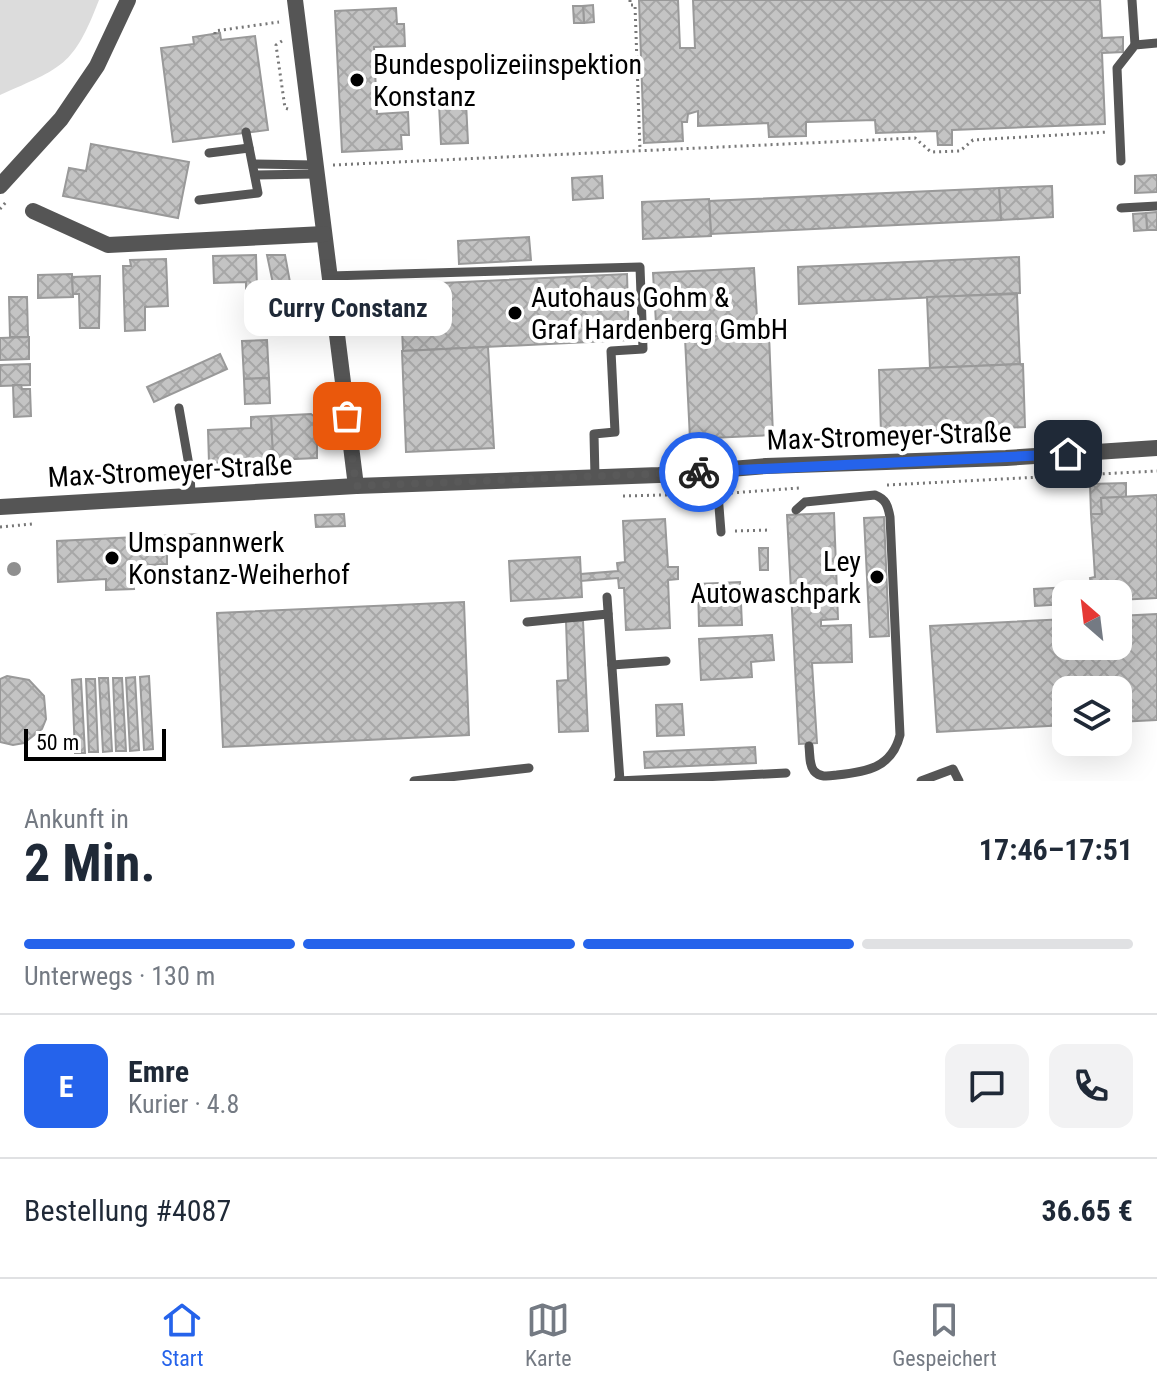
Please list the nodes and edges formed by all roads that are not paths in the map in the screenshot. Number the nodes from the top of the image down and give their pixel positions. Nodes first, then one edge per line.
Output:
1 (128, 0) edge
2 (295, 0) edge
3 (1132, 0) edge
4 (1157, 43) edge
5 (1135, 45) junction
6 (246, 132) dead end
7 (249, 148) junction
8 (209, 153) dead end
9 (1121, 161) dead end
10 (316, 169) junction
11 (254, 170) junction
12 (0, 186) edge
13 (199, 200) dead end
14 (1157, 206) edge
15 (1121, 208) dead end
16 (33, 211) dead end
17 (324, 234) junction
18 (330, 276) junction
19 (179, 408) dead end
20 (1157, 448) edge
21 (706, 471) junction
22 (595, 477) junction
23 (356, 486) junction
24 (191, 496) junction
25 (0, 507) edge
26 (796, 510) dead end
27 (721, 532) road end
28 (607, 597) dead end
29 (608, 614) junction
30 (527, 622) dead end
31 (666, 661) dead end
32 (612, 665) junction
33 (809, 746) dead end
34 (529, 768) dead end
35 (786, 773) dead end
36 (414, 781) edge
37 (619, 781) edge
38 (921, 781) edge
39 (959, 781) edge

1 - 12 street
2 - 10 street
3 - 5 lane
4 - 5 lane
5 - 9 lane
6 - 7 lane
7 - 8 lane
7 - 11 lane
10 - 11 lane
10 - 17 street
11 - 13 lane
14 - 15 lane
16 - 17 street
17 - 18 street
18 - 22 lane
18 - 23 street
19 - 24 lane
20 - 21 street, Max-Stromeyer-Straße
21 - 22 street, Max-Stromeyer-Straße
21 - 27 lane
22 - 23 street, Max-Stromeyer-Straße
23 - 24 street, Max-Stromeyer-Straße
24 - 25 street, Max-Stromeyer-Straße
26 - 33 lane
28 - 29 lane
29 - 30 lane
29 - 32 lane
31 - 32 lane
32 - 37 lane
34 - 36 lane
35 - 37 lane
38 - 39 lane

